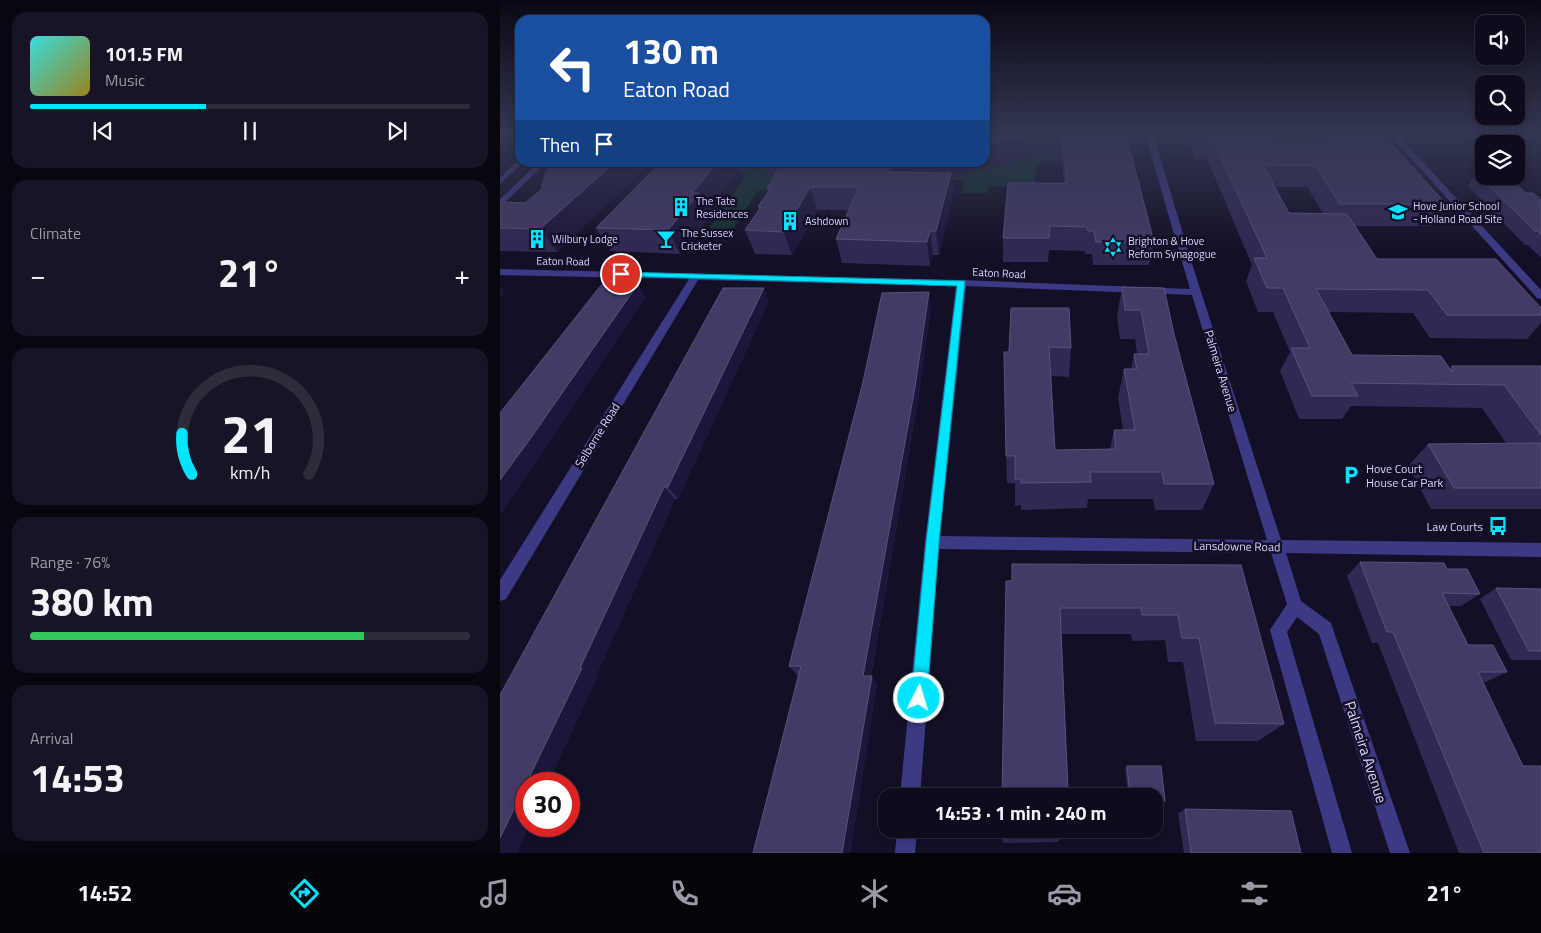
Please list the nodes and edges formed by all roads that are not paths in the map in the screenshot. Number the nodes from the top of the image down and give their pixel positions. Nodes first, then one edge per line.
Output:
1 (532, 174) edge
2 (1161, 174) edge
3 (1429, 174) edge
4 (500, 204) edge
5 (500, 272) edge
6 (694, 277) junction
7 (961, 283) junction
8 (1196, 292) junction
9 (1541, 296) edge
10 (932, 542) junction
11 (1276, 547) junction
12 (1541, 550) edge
13 (500, 594) edge
14 (1295, 606) junction
15 (911, 788) edge
16 (906, 838) edge
17 (905, 853) edge
18 (1342, 853) edge
19 (1400, 853) edge

1 - 4 street
2 - 8 street, Palmeira Avenue
3 - 9 street
5 - 6 street, Eaton Road
6 - 7 street, Eaton Road
6 - 13 street, Selborne Road
7 - 8 street, Eaton Road
7 - 10 street
8 - 11 street, Palmeira Avenue
10 - 11 street, Lansdowne Road
10 - 15 street
11 - 12 street, Lansdowne Road
11 - 14 street, Palmeira Avenue
14 - 18 street
14 - 19 street, Palmeira Avenue
16 - 17 street

